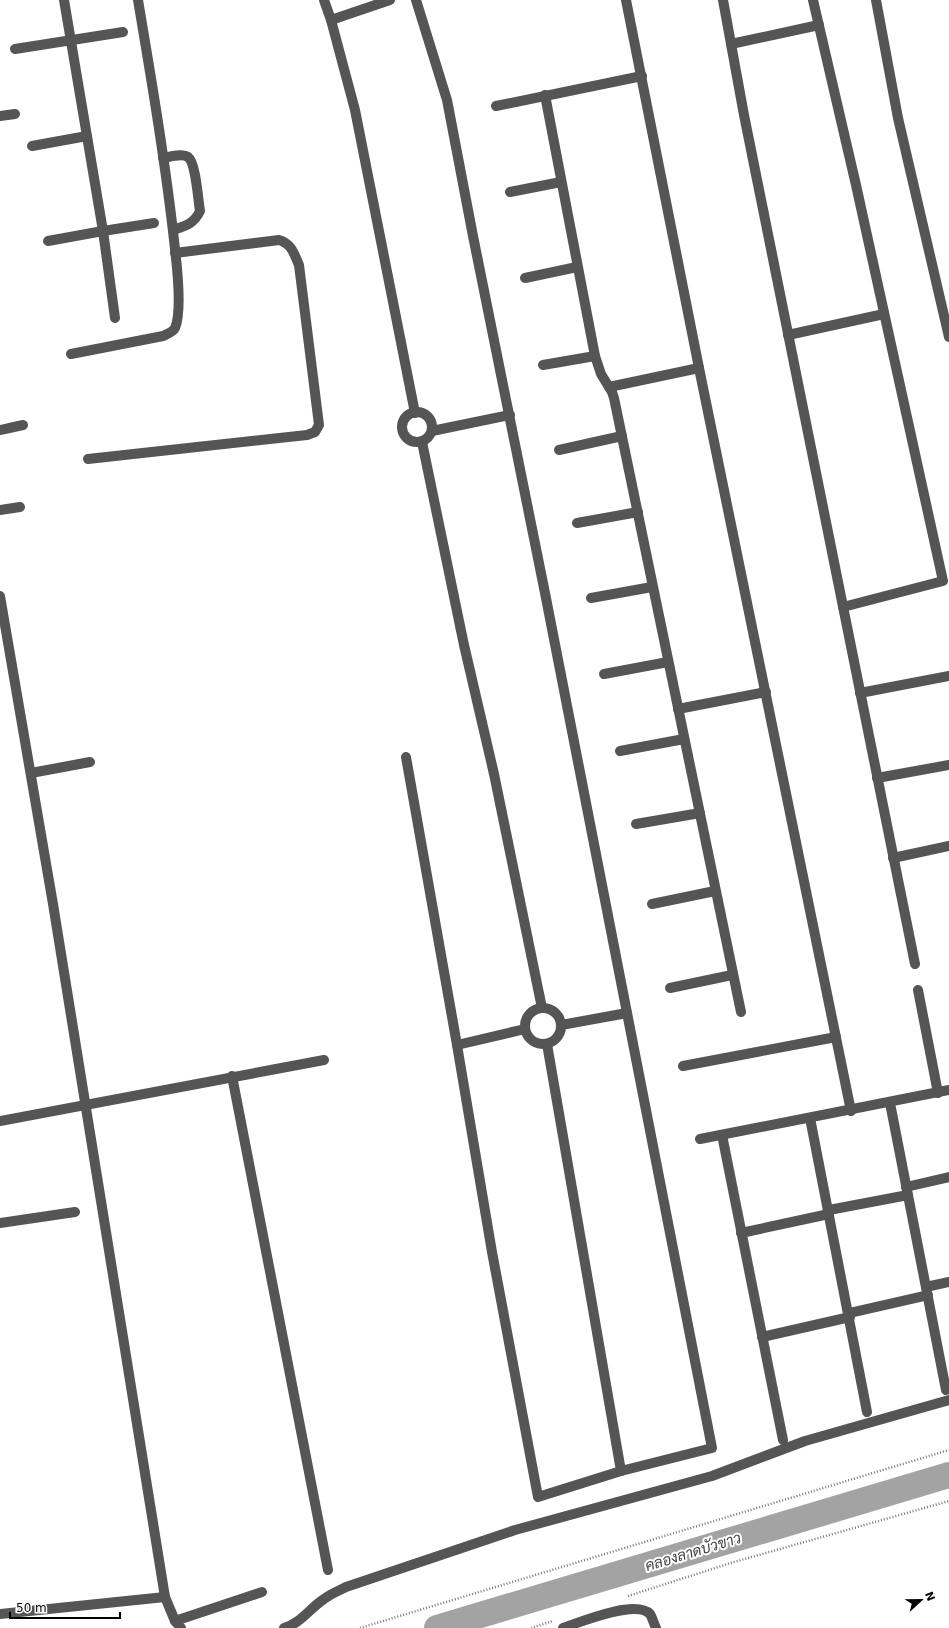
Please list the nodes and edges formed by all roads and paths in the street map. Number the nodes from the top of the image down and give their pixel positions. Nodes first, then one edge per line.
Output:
1 (64, 0) edge
2 (138, 0) edge
3 (324, 0) edge
4 (390, 0) edge
5 (416, 0) edge
6 (626, 0) edge
7 (723, 0) edge
8 (813, 0) edge
9 (876, 0) edge
10 (332, 20) junction
11 (819, 25) junction
12 (123, 32) dead end
13 (70, 40) junction
14 (731, 44) junction
15 (15, 49) dead end
16 (642, 76) junction
17 (545, 95) junction
18 (496, 106) dead end
19 (15, 114) dead end
20 (0, 116) edge
21 (87, 136) junction
22 (32, 146) dead end
23 (163, 158) junction
24 (561, 182) junction
25 (510, 192) dead end
26 (154, 223) dead end
27 (102, 230) junction
28 (173, 230) junction
29 (48, 241) dead end
30 (175, 253) junction
31 (578, 267) junction
32 (525, 278) dead end
33 (884, 314) junction
34 (115, 318) dead end
35 (788, 335) junction
36 (949, 337) edge
37 (71, 354) dead end
38 (595, 356) junction
39 (543, 365) dead end
40 (699, 368) junction
41 (609, 387) junction
42 (415, 413) junction
43 (510, 416) junction
44 (23, 425) dead end
45 (0, 430) edge
46 (432, 431) junction
47 (622, 436) junction
48 (422, 442) junction
49 (559, 450) dead end
50 (88, 459) dead end
51 (20, 507) dead end
52 (0, 510) edge
53 (638, 512) junction
54 (577, 523) dead end
55 (652, 587) junction
56 (591, 598) dead end
57 (1, 602) edge
58 (842, 607) junction
59 (668, 662) junction
60 (604, 674) dead end
61 (949, 676) edge
62 (766, 692) junction
63 (860, 693) junction
64 (678, 709) junction
65 (684, 739) junction
66 (620, 751) dead end
67 (406, 757) dead end
68 (90, 762) dead end
69 (949, 765) edge
70 (31, 773) junction
71 (877, 778) junction
72 (700, 813) junction
73 (636, 824) dead end
74 (949, 846) edge
75 (893, 858) junction
76 (715, 891) junction
77 (652, 904) dead end
78 (915, 964) dead end
79 (732, 975) junction
80 (670, 988) dead end
81 (918, 990) dead end
82 (542, 1008) junction
83 (741, 1012) dead end
84 (627, 1013) junction
85 (561, 1025) junction
86 (525, 1028) junction
87 (836, 1037) junction
88 (546, 1044) junction
89 (458, 1045) junction
90 (324, 1060) dead end
91 (683, 1066) dead end
92 (232, 1076) junction
93 (949, 1090) edge
94 (938, 1093) junction
95 (890, 1103) junction
96 (85, 1104) junction
97 (851, 1111) junction
98 (810, 1118) junction
99 (0, 1121) edge
100 (722, 1135) junction
101 (700, 1139) dead end
102 (949, 1177) edge
103 (907, 1191) junction
104 (75, 1212) dead end
105 (829, 1212) junction
106 (0, 1223) edge
107 (742, 1233) junction
108 (949, 1282) edge
109 (927, 1291) junction
110 (849, 1315) junction
111 (762, 1337) junction
112 (946, 1390) dead end
113 (949, 1400) edge
114 (868, 1412) dead end
115 (783, 1440) dead end
116 (949, 1450) edge
117 (621, 1471) junction
118 (949, 1501) edge
119 (328, 1570) dead end
120 (262, 1592) dead end
121 (165, 1597) junction
122 (621, 1598) dead end
123 (0, 1614) edge
124 (553, 1621) dead end
125 (178, 1624) edge
126 (284, 1628) edge
127 (360, 1628) edge
128 (531, 1628) edge
129 (563, 1628) edge
130 (656, 1628) edge

1 - 13 street
2 - 23 street
3 - 10 street
4 - 10 street
5 - 43 street
6 - 16 street
7 - 14 street
8 - 11 street
9 - 36 street
10 - 42 street
11 - 14 street
11 - 33 street
12 - 13 street
13 - 15 street
13 - 21 street
14 - 35 street
16 - 17 street
16 - 40 street
17 - 18 street
17 - 24 street
19 - 20 street
21 - 22 street
21 - 27 street
23 - 28 street
23 - 28 street
24 - 25 street
24 - 31 street
26 - 27 street
27 - 29 street
27 - 34 street
28 - 30 street
30 - 37 street
30 - 50 street
31 - 32 street
31 - 38 street
33 - 35 street
33 - 58 street
35 - 58 street
38 - 39 street
38 - 41 street
40 - 41 street
40 - 62 street
41 - 47 street
42 - 46 street
42 - 48 street
43 - 46 street
43 - 84 street
44 - 45 street
46 - 48 street
47 - 49 street
47 - 53 street
48 - 82 street
51 - 52 street
53 - 54 street
53 - 55 street
55 - 56 street
55 - 59 street
57 - 70 street
58 - 63 street
59 - 60 street
59 - 64 street
61 - 63 street
62 - 64 street
62 - 87 street
63 - 71 street
64 - 65 street
65 - 66 street
65 - 72 street
67 - 89 street
68 - 70 street
69 - 71 street
70 - 96 street
71 - 75 street
72 - 73 street
72 - 76 street
74 - 75 street
75 - 78 street
76 - 77 street
76 - 79 street
79 - 80 street
79 - 83 street
81 - 94 street
82 - 85 street
82 - 86 street
84 - 85 street
84 - 117 street
85 - 88 street
86 - 88 street
86 - 89 street
87 - 91 street
87 - 97 street
88 - 117 street
89 - 117 street
90 - 92 street
92 - 96 street
92 - 119 street
93 - 94 street
94 - 95 street
95 - 97 street
95 - 103 street
96 - 99 street
96 - 121 street
97 - 98 street
98 - 100 street
98 - 105 street
100 - 101 street
100 - 107 street
102 - 103 street
103 - 105 street
103 - 109 street
104 - 106 street
105 - 107 street
105 - 110 street
107 - 111 street
108 - 109 street
109 - 110 street
109 - 112 street
110 - 111 street
110 - 114 street
111 - 115 street
113 - 126 street
116 - 127 path
118 - 122 path
120 - 125 street
121 - 123 street
121 - 125 street
124 - 128 path
129 - 130 street

